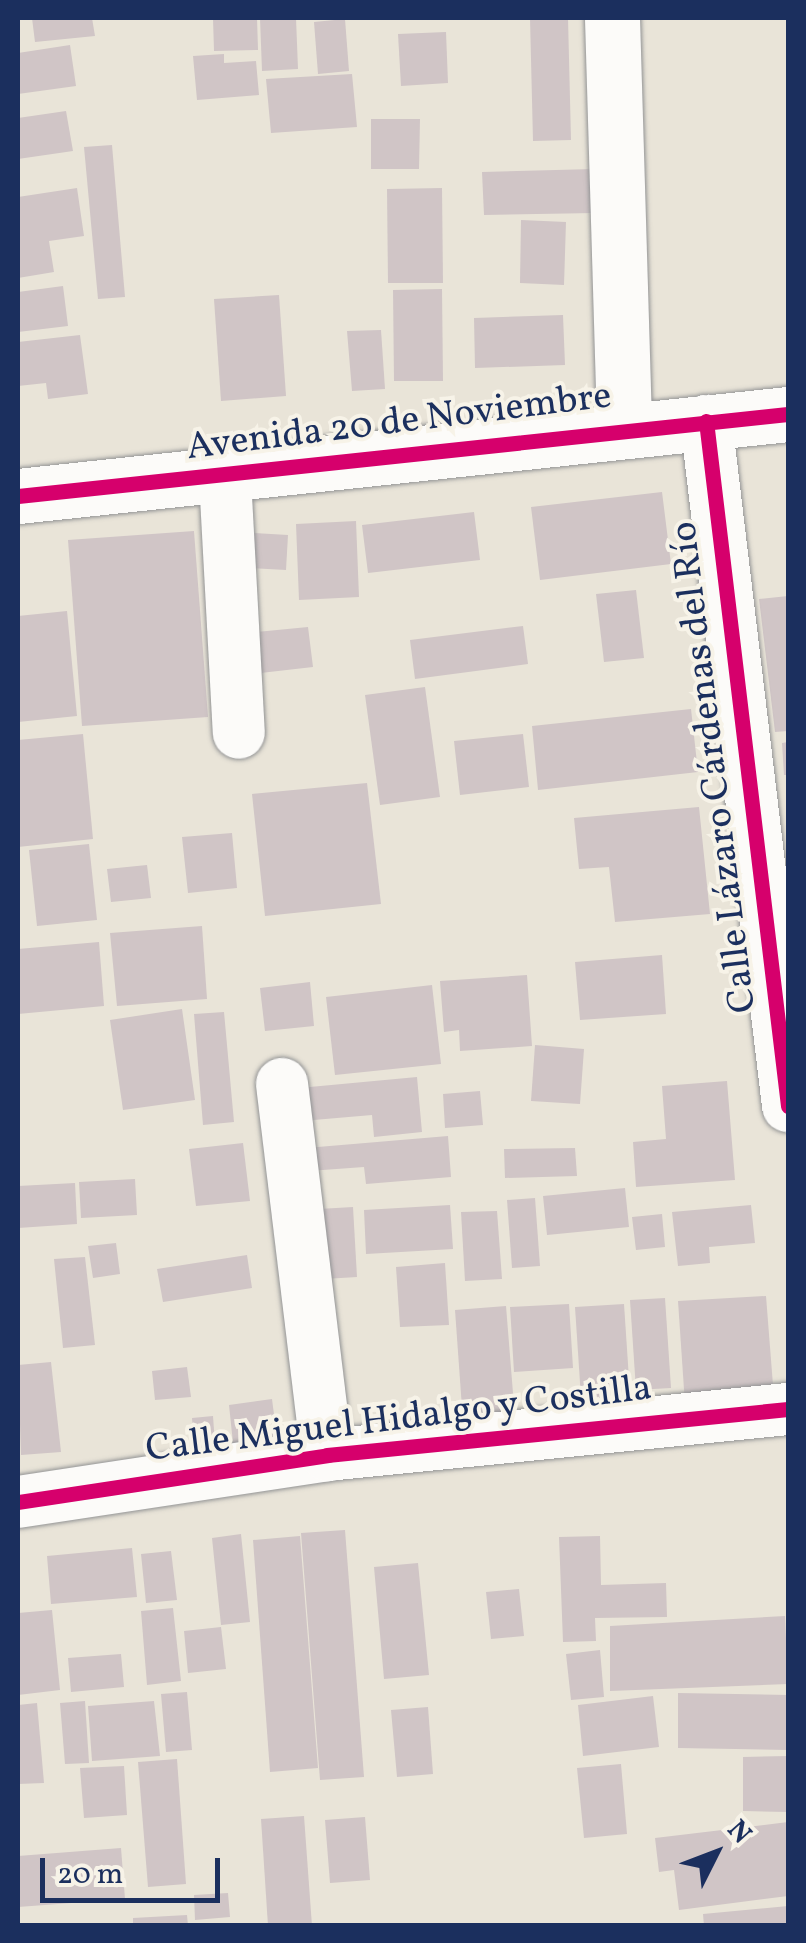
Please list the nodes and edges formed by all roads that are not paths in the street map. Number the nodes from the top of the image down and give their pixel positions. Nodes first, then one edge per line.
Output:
1 (612, 18) edge
2 (788, 414) edge
3 (706, 421) junction
4 (624, 429) junction
5 (226, 478) junction
6 (18, 496) edge
7 (240, 733) dead end
8 (282, 1084) dead end
9 (788, 1106) edge
10 (788, 1408) edge
11 (327, 1455) junction
12 (18, 1502) edge

1 - 4 street
2 - 3 street, Avenida 20 de Noviembre
3 - 4 street, Avenida 20 de Noviembre
3 - 9 street, Calle Lázaro Cárdenas del Río
4 - 5 street, Avenida 20 de Noviembre
5 - 6 street, Avenida 20 de Noviembre
5 - 7 street
8 - 11 street
10 - 11 street, Calle Miguel Hidalgo y Costilla
11 - 12 street, Calle Miguel Hidalgo y Costilla

